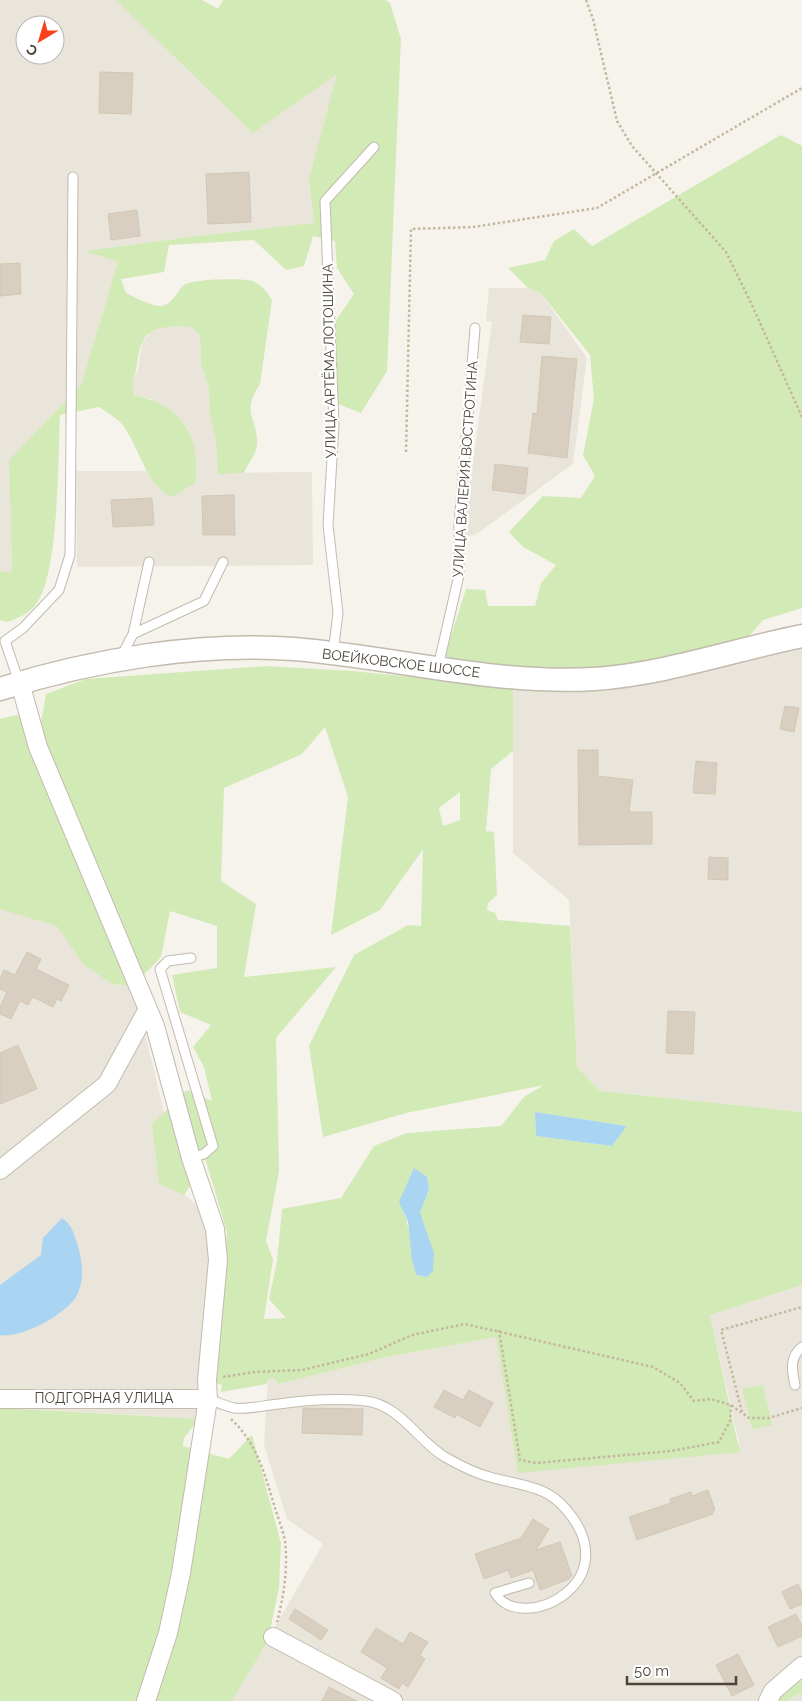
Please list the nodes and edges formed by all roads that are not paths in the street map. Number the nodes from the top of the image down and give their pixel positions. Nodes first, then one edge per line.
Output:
1 (374, 147) dead end
2 (73, 177) dead end
3 (475, 328) dead end
4 (149, 562) dead end
5 (223, 562) dead end
6 (133, 634) junction
7 (802, 636) edge
8 (2, 640) edge
9 (333, 654) junction
10 (120, 660) junction
11 (438, 667) junction
12 (10, 686) edge
13 (191, 958) dead end
14 (148, 1009) junction
15 (191, 1158) junction
16 (0, 1170) edge
17 (802, 1346) edge
18 (795, 1385) dead end
19 (0, 1399) edge
20 (208, 1399) junction
21 (529, 1583) dead end
22 (273, 1638) road end
23 (802, 1666) edge
24 (146, 1701) edge
25 (393, 1701) edge
26 (768, 1701) edge

1 - 9 lane, УЛИЦА АРТЁМА ЛОТОШИНА
2 - 8 lane
3 - 11 lane, УЛИЦА ВАЛЕРИЯ ВОСТРОТИНА
4 - 6 lane
5 - 6 lane
6 - 10 lane
7 - 11 street, ВОЕЙКОВСКОЕ ШОССЕ
8 - 12 lane
9 - 10 street, ВОЕЙКОВСКОЕ ШОССЕ
9 - 11 street, ВОЕЙКОВСКОЕ ШОССЕ
10 - 12 street, ВОЕЙКОВСКОЕ ШОССЕ
12 - 14 street
13 - 15 lane
14 - 15 street
14 - 16 street
15 - 20 street
17 - 18 lane
19 - 20 street, ПОДГОРНАЯ УЛИЦА
20 - 21 lane
20 - 24 street
22 - 25 street
23 - 26 street

